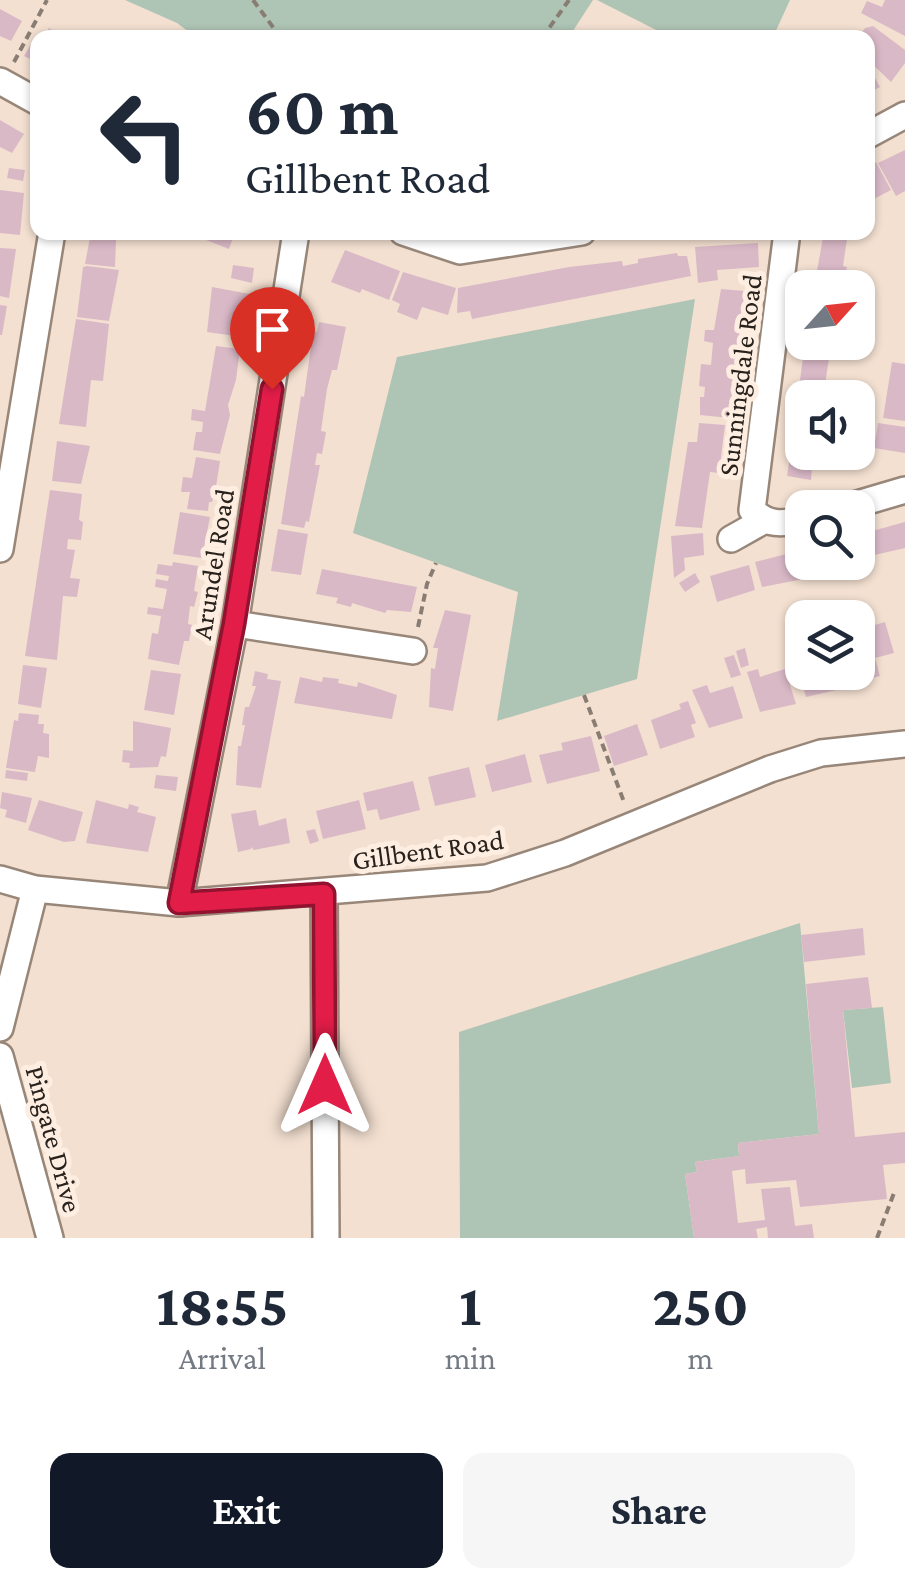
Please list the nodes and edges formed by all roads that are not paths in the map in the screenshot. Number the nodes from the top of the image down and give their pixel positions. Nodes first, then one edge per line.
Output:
1 (2, 82) edge
2 (30, 98) edge
3 (905, 115) edge
4 (875, 131) edge
5 (50, 240) edge
6 (295, 240) edge
7 (427, 240) edge
8 (531, 240) edge
9 (786, 240) edge
10 (10, 437) edge
11 (905, 490) edge
12 (875, 499) edge
13 (763, 521) junction
14 (785, 524) edge
15 (730, 539) dead end
16 (0, 549) edge
17 (234, 624) junction
18 (413, 651) road end
19 (905, 744) edge
20 (0, 879) edge
21 (35, 889) junction
22 (324, 894) junction
23 (179, 903) junction
24 (0, 1028) edge
25 (0, 1056) edge
26 (50, 1238) edge
27 (326, 1238) edge

1 - 2 street
3 - 4 street
5 - 10 street
6 - 17 street, Arundel Road
7 - 8 street
9 - 13 street, Sunningdale Road
10 - 16 street
11 - 12 street
13 - 14 street
13 - 15 street
17 - 18 street
17 - 23 street, Arundel Road
19 - 22 street, Gillbent Road
20 - 21 street, Gillbent Road
21 - 23 street, Gillbent Road
21 - 24 street
22 - 23 street, Gillbent Road
22 - 27 street
25 - 26 street, Pingate Drive

